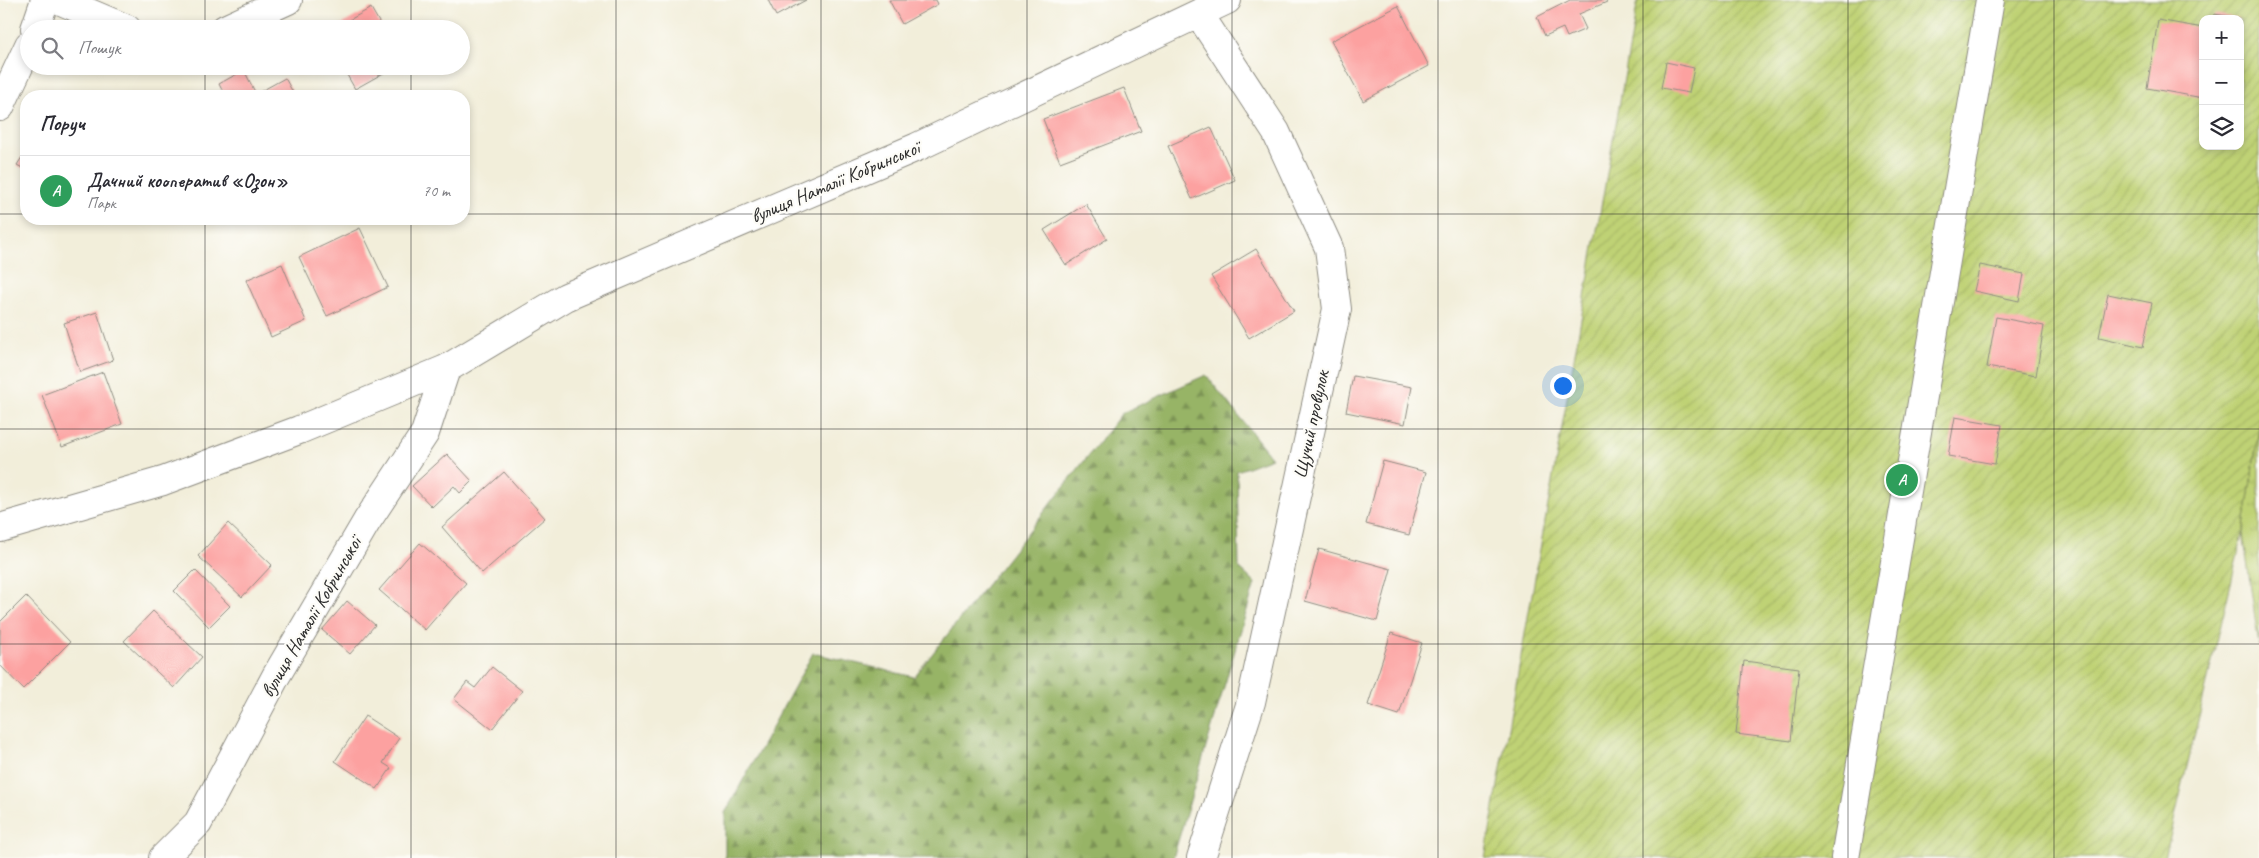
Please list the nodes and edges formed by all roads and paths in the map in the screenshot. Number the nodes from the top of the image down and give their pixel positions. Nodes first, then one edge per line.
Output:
1 (45, 0) edge
2 (59, 0) edge
3 (288, 0) edge
4 (1227, 0) edge
5 (1990, 0) edge
6 (1199, 14) junction
7 (38, 20) edge
8 (106, 20) edge
9 (245, 20) edge
10 (20, 64) edge
11 (0, 107) edge
12 (446, 369) junction
13 (0, 528) edge
14 (163, 858) edge
15 (1201, 858) edge
16 (1845, 858) edge

1 - 7 street
2 - 8 street
3 - 9 street
4 - 6 street, вулиця Наталії Кобринської
5 - 16 street
6 - 12 street, вулиця Наталії Кобринської
6 - 15 street, Щучий провулок
10 - 11 street
12 - 13 street, вулиця Наталії Кобринської
12 - 14 street, вулиця Наталії Кобринської

